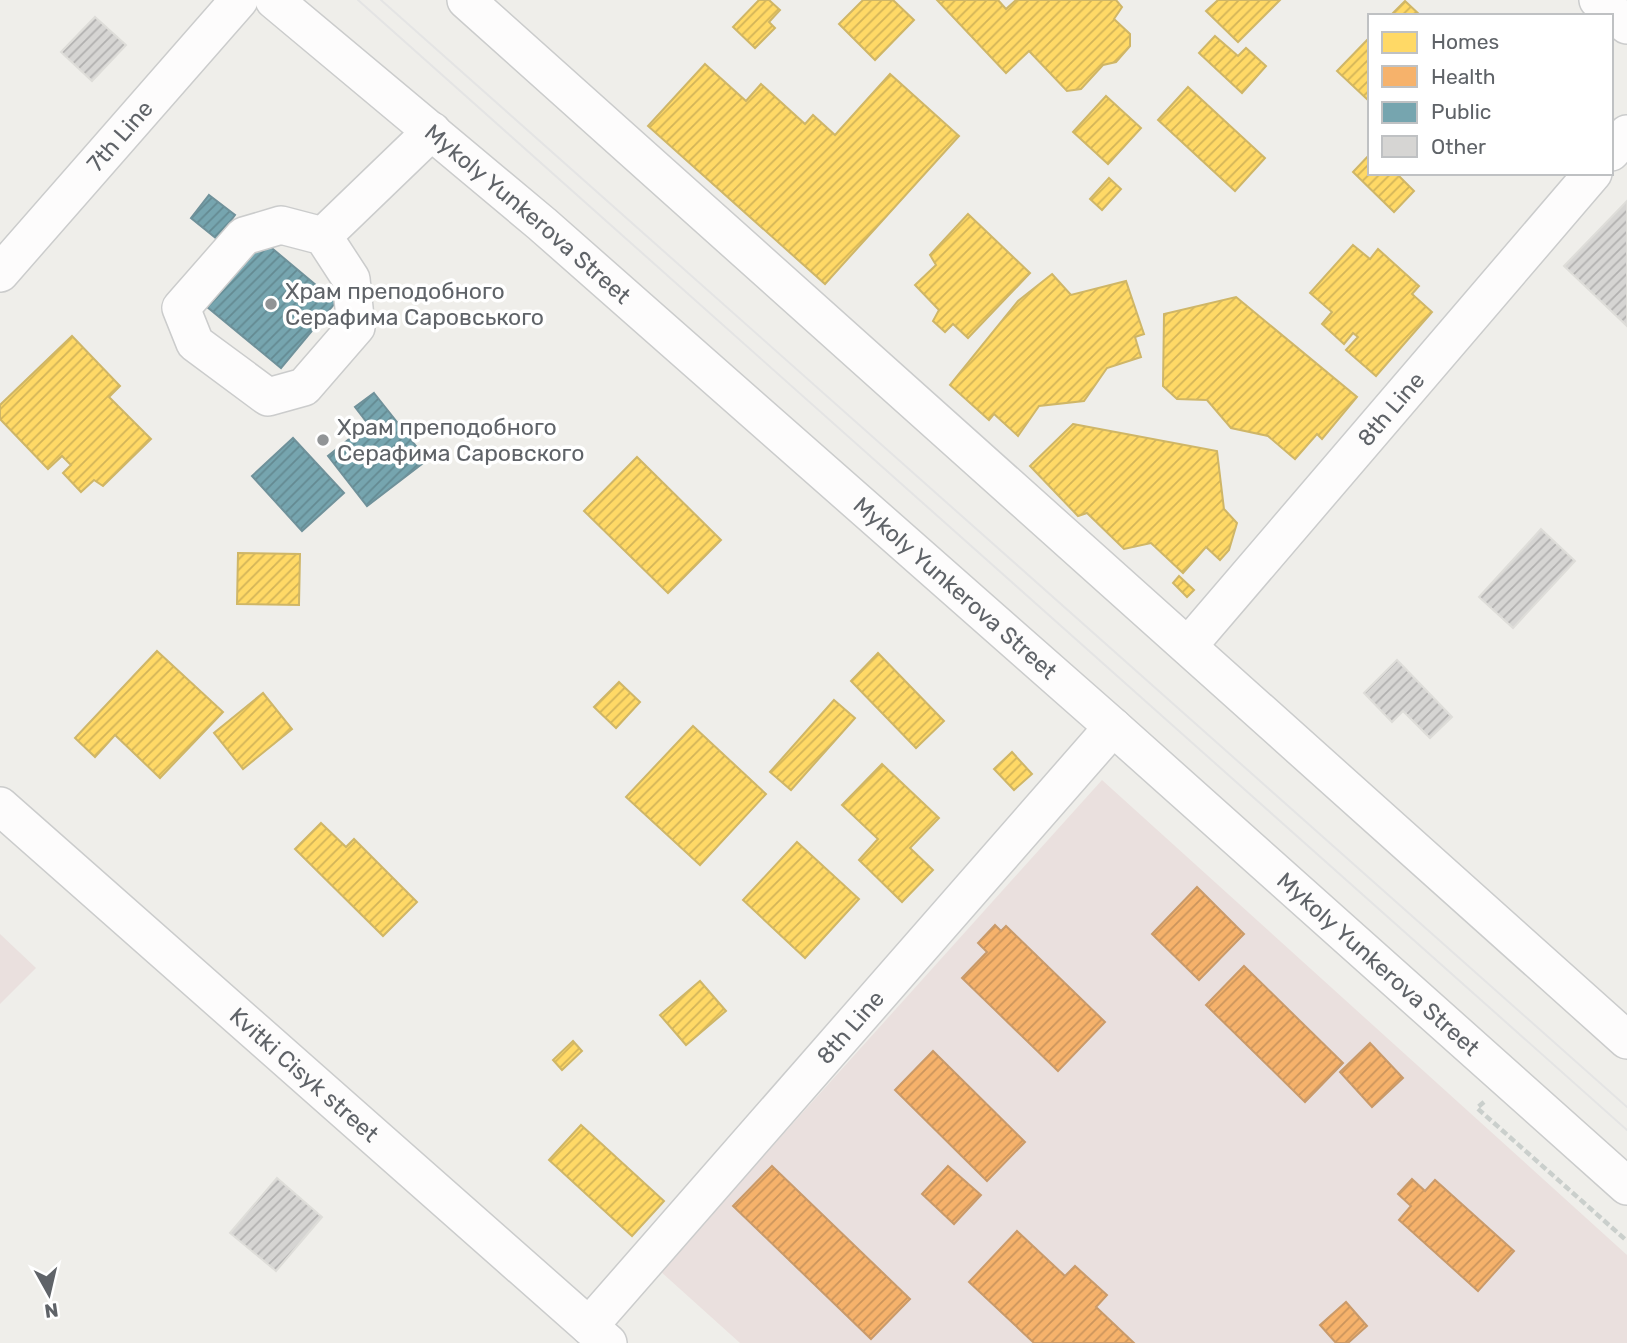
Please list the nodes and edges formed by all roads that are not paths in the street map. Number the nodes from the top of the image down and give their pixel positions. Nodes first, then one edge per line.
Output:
1 (239, 0) edge
2 (274, 0) edge
3 (466, 0) edge
4 (1598, 0) edge
5 (1627, 25) edge
6 (432, 131) junction
7 (1627, 134) edge
8 (1613, 150) edge
9 (1591, 175) edge
10 (323, 236) junction
11 (0, 272) edge
12 (1188, 646) junction
13 (1113, 727) junction
14 (0, 806) edge
15 (1627, 1040) edge
16 (1627, 1186) edge
17 (599, 1334) edge

1 - 11 street, 7th Line
2 - 6 street, Mykoly Yunkerova Street
3 - 12 street
4 - 5 street
6 - 10 street
6 - 13 street, Mykoly Yunkerova Street
7 - 8 street
9 - 12 street, 8th Line
10 - 10 street
12 - 15 street
13 - 16 street, Mykoly Yunkerova Street
13 - 17 street, 8th Line
14 - 17 street, Kvitki Cisyk street

